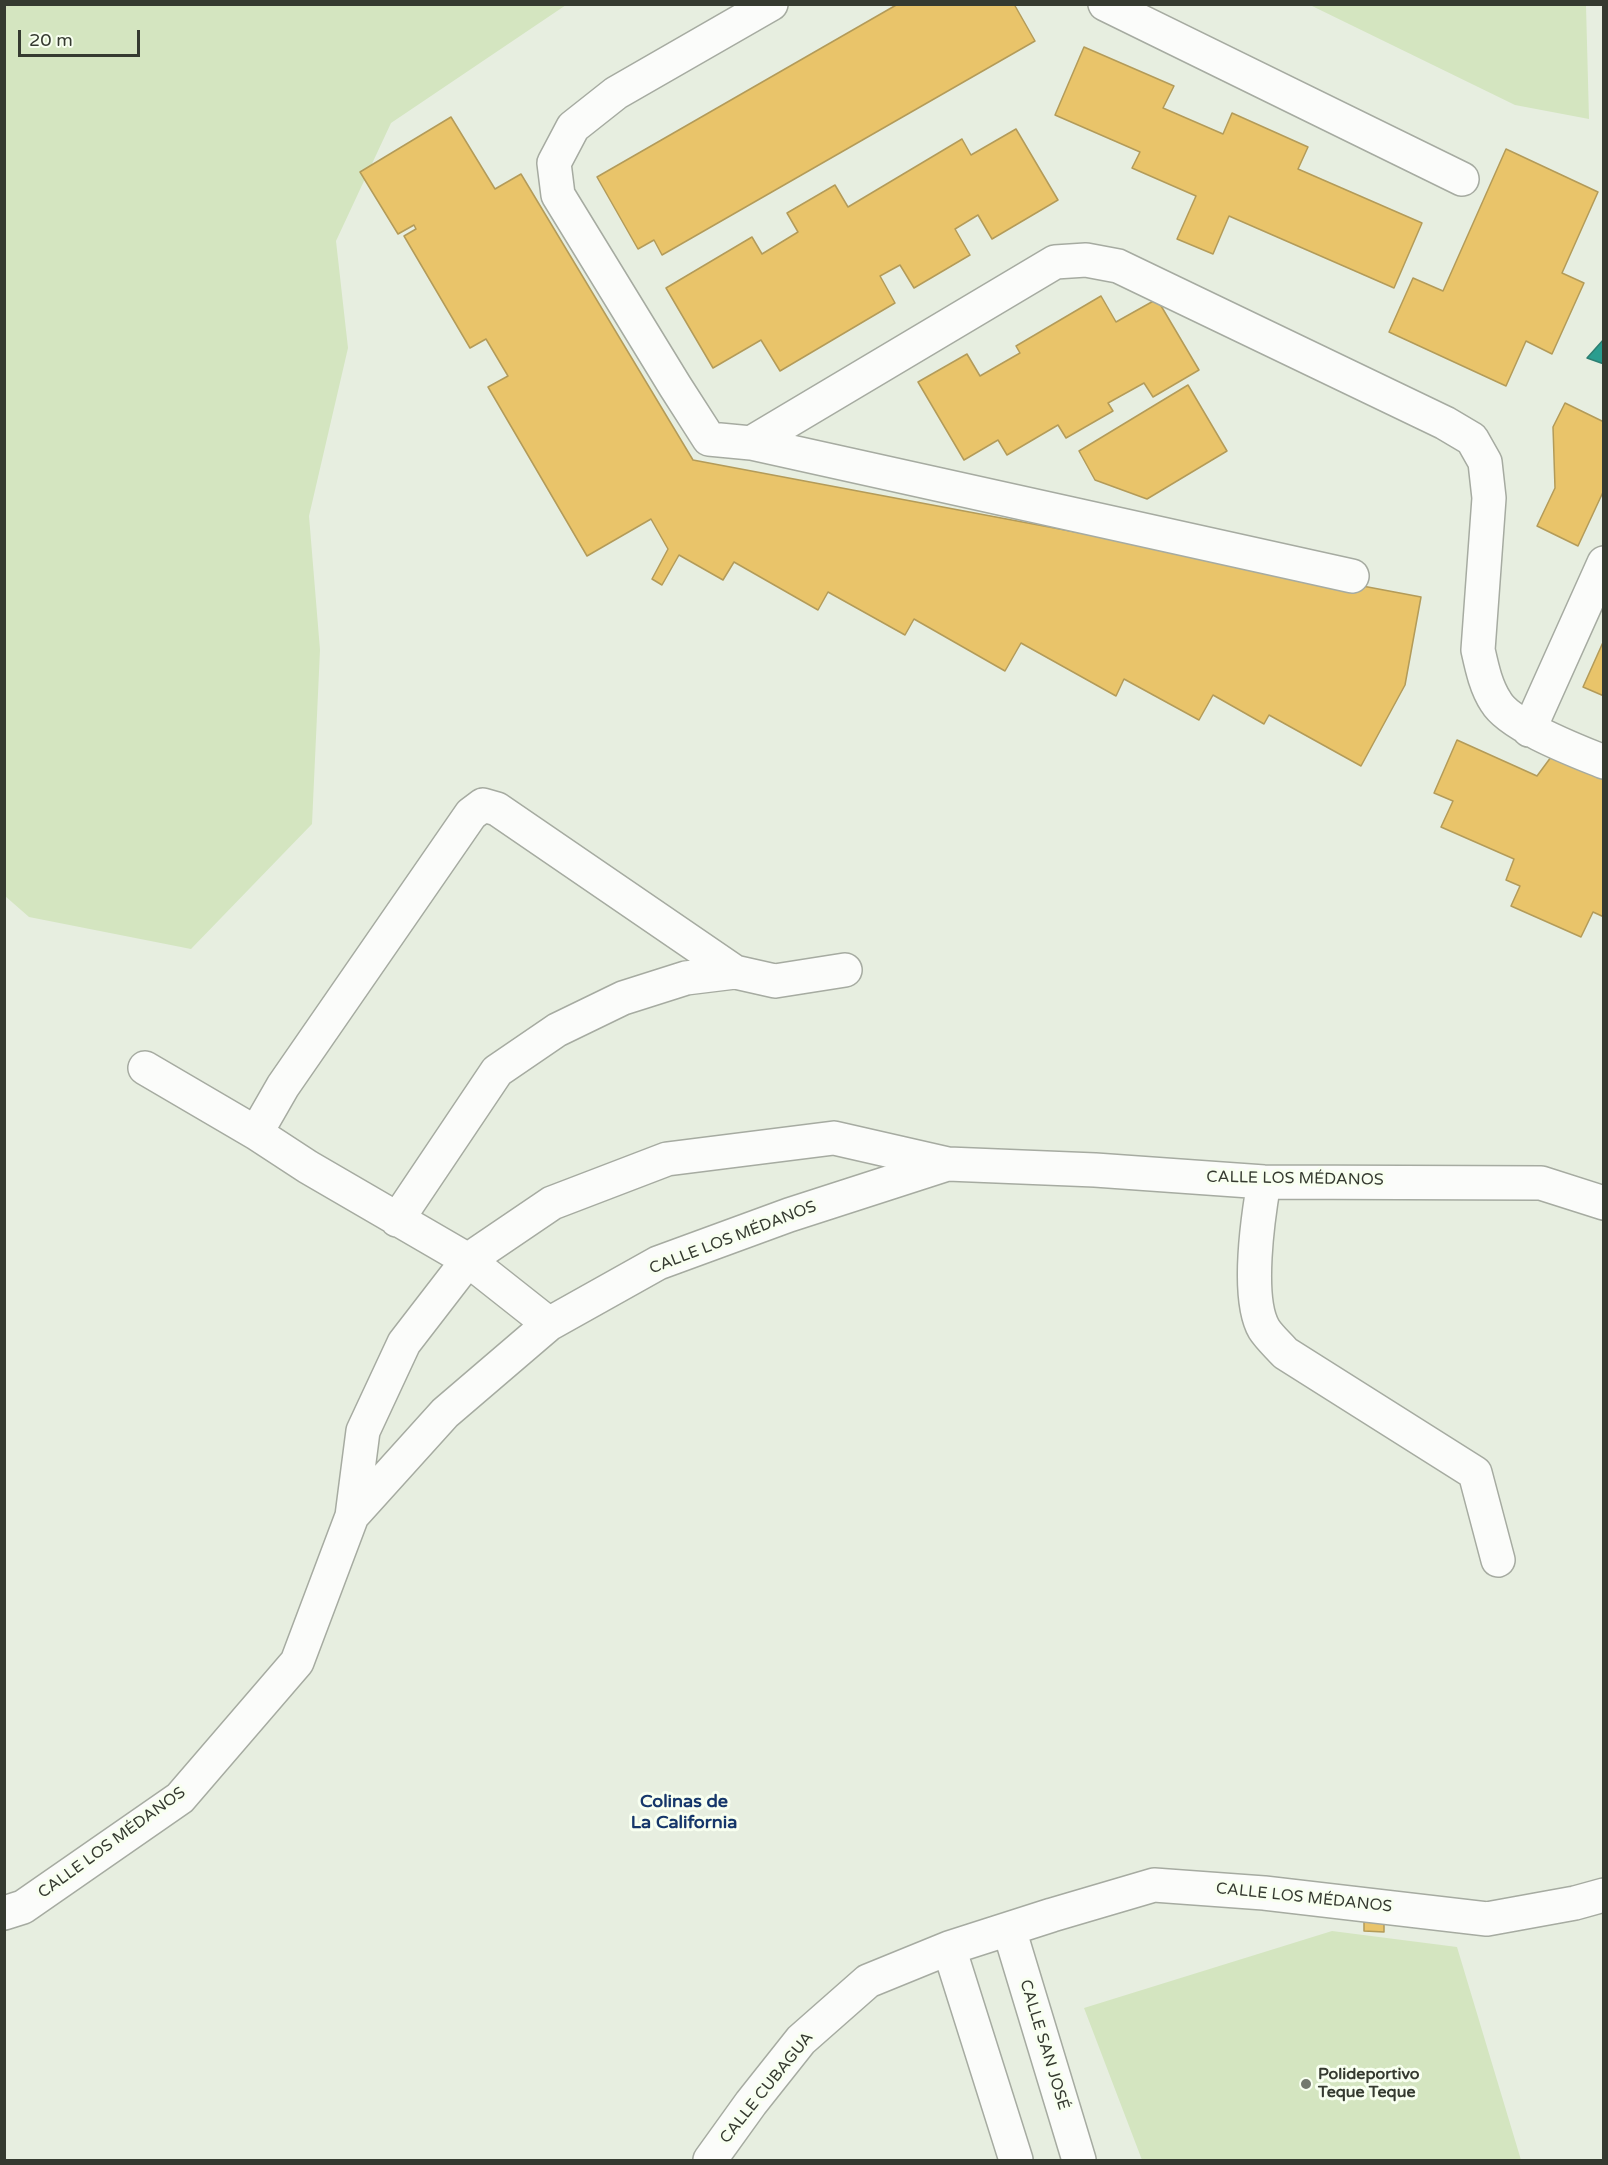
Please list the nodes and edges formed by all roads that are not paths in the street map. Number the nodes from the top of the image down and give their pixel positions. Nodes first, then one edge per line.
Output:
1 (771, 4) edge
2 (1105, 4) edge
3 (1462, 179) dead end
4 (751, 443) junction
5 (1604, 563) edge
6 (1352, 576) dead end
7 (1529, 730) junction
8 (1604, 762) edge
9 (845, 970) dead end
10 (735, 972) junction
11 (145, 1068) dead end
12 (256, 1133) junction
13 (948, 1164) junction
14 (1264, 1182) junction
15 (1604, 1203) edge
16 (397, 1220) junction
17 (468, 1260) junction
18 (549, 1324) junction
19 (352, 1516) junction
20 (1498, 1560) dead end
21 (1604, 1895) edge
22 (4, 1913) edge
23 (1009, 1929) junction
24 (949, 1948) junction
25 (710, 2160) edge
26 (1016, 2160) edge
27 (1079, 2160) edge

1 - 4 street
2 - 3 street
4 - 6 street
4 - 7 street
5 - 7 street
7 - 8 street
9 - 10 street
10 - 12 street
10 - 16 street
11 - 12 street
12 - 16 street
13 - 14 street, CALLE LOS MÉDANOS
13 - 17 street, CALLE LOS MÉDANOS
13 - 18 street, CALLE LOS MÉDANOS
14 - 15 street, CALLE LOS MÉDANOS
14 - 20 street
16 - 17 street
17 - 18 street
17 - 19 street, CALLE LOS MÉDANOS
18 - 19 street, CALLE LOS MÉDANOS
19 - 22 street, CALLE LOS MÉDANOS
21 - 23 street, CALLE LOS MÉDANOS
23 - 24 street, CALLE LOS MÉDANOS
23 - 27 street, CALLE SAN JOSÉ
24 - 25 street, CALLE CUBAGUA
24 - 26 street

